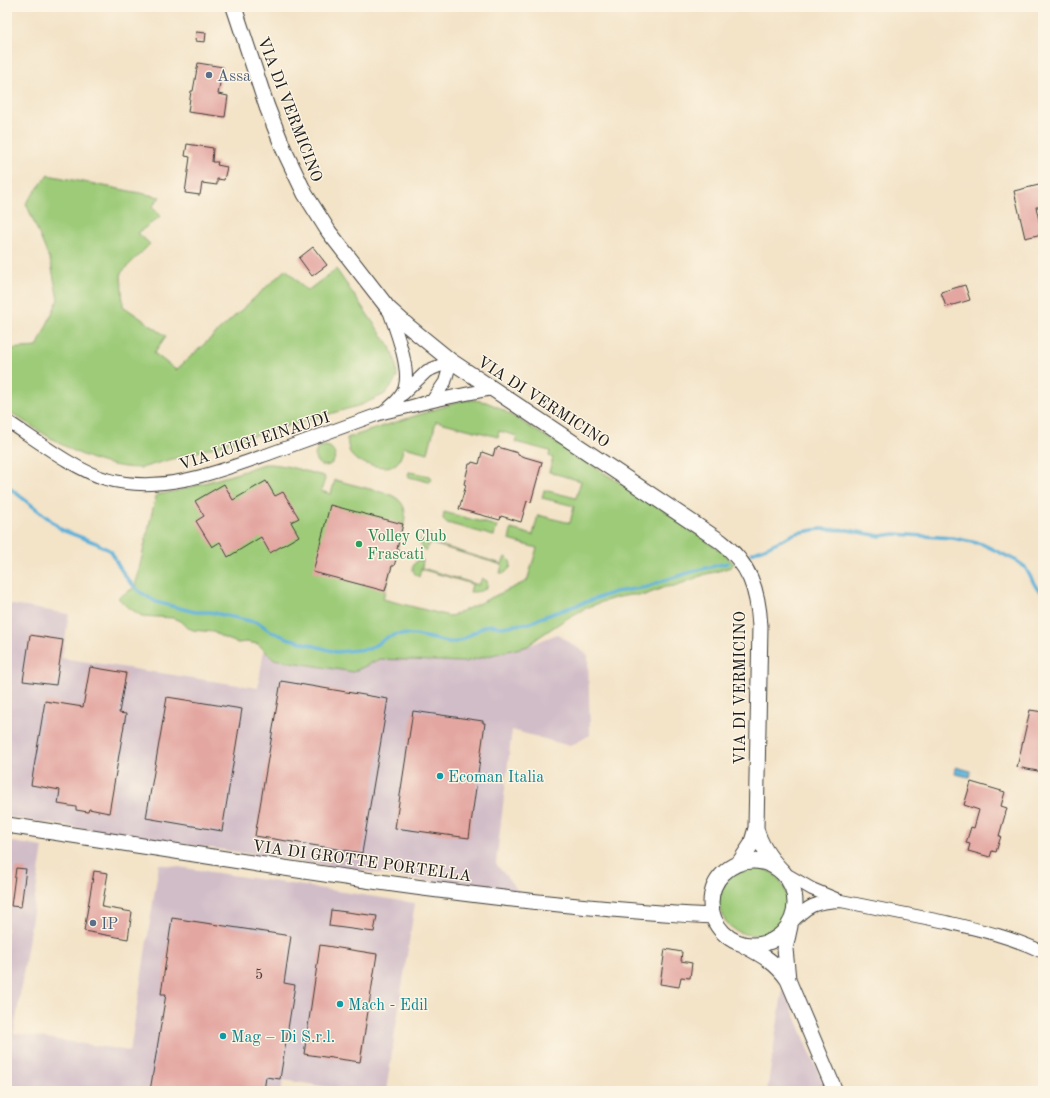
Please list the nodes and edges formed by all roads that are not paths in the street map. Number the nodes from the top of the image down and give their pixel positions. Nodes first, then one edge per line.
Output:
1 (234, 7) edge
2 (388, 308) junction
3 (451, 361) junction
4 (492, 389) junction
5 (399, 398) junction
6 (432, 401) junction
7 (381, 414) junction
8 (7, 421) edge
9 (7, 825) edge
10 (756, 828) junction
11 (739, 863) junction
12 (784, 873) junction
13 (841, 901) junction
14 (713, 916) junction
15 (790, 924) junction
16 (742, 944) junction
17 (1043, 952) edge
18 (788, 980) junction
19 (835, 1091) edge

1 - 2 main road, VIA DI VERMICINO
2 - 3 main road, VIA DI VERMICINO
2 - 5 street
3 - 4 main road, VIA DI VERMICINO
3 - 5 street, VIA LUIGI EINAUDI
3 - 6 street
4 - 6 street, VIA LUIGI EINAUDI
4 - 10 main road, VIA DI VERMICINO
5 - 7 street, VIA LUIGI EINAUDI
6 - 7 street, VIA LUIGI EINAUDI
7 - 8 street, VIA LUIGI EINAUDI
9 - 14 main road, VIA DI GROTTE PORTELLA
10 - 11 main road, VIA DI VERMICINO
10 - 12 main road, VIA DI VERMICINO
11 - 12 main road
11 - 14 main road
12 - 13 street
12 - 15 main road
13 - 15 street
13 - 17 street
14 - 16 main road
15 - 16 main road
15 - 18 main road
16 - 18 main road
18 - 19 main road

